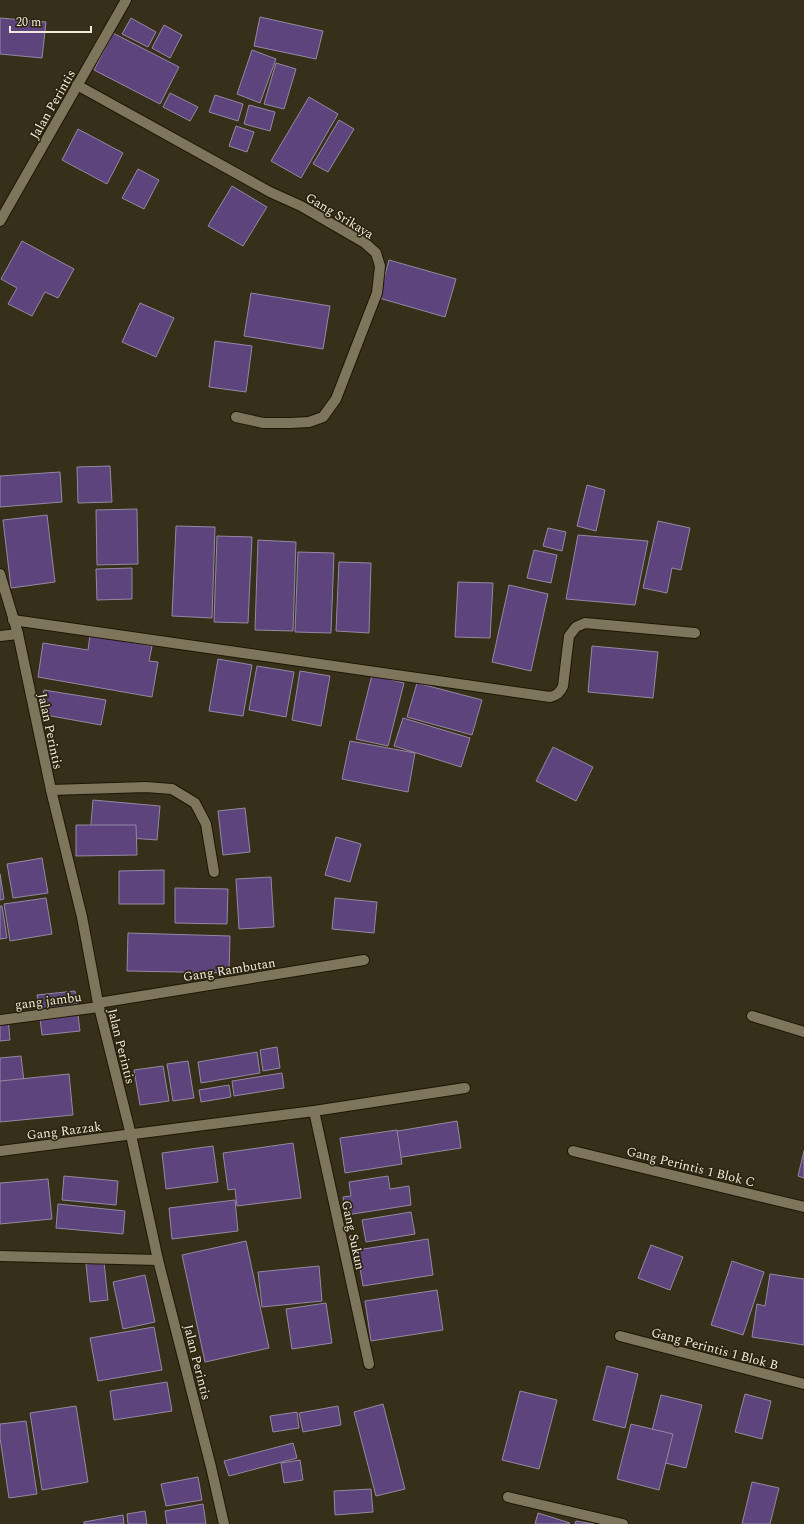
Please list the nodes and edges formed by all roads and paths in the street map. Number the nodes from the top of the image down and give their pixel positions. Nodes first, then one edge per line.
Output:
1 (126, 0) edge
2 (77, 85) junction
3 (0, 221) edge
4 (236, 417) dead end
5 (0, 574) edge
6 (13, 620) junction
7 (695, 633) dead end
8 (18, 634) junction
9 (0, 636) edge
10 (51, 790) junction
11 (214, 872) dead end
12 (364, 960) dead end
13 (98, 1005) junction
14 (752, 1016) dead end
15 (0, 1020) edge
16 (804, 1032) edge
17 (465, 1088) dead end
18 (314, 1111) junction
19 (131, 1135) junction
20 (0, 1151) edge
21 (573, 1151) dead end
22 (804, 1207) edge
23 (0, 1256) edge
24 (158, 1260) junction
25 (620, 1336) dead end
26 (369, 1364) dead end
27 (804, 1384) edge
28 (508, 1497) dead end
29 (224, 1524) edge
30 (624, 1524) edge

1 - 2 street, Jalan Perintis
2 - 3 street, Jalan Perintis
2 - 4 street, Gang Srikaya
5 - 6 street, Jalan Perintis
6 - 7 street
6 - 8 street, Jalan Perintis
8 - 9 street
8 - 10 street, Jalan Perintis
10 - 11 street
10 - 13 street, Jalan Perintis
12 - 13 street, Gang Rambutan
13 - 15 street, gang jambu
13 - 19 street, Jalan Perintis
14 - 16 street
17 - 18 street
18 - 19 street
18 - 26 street, Gang Sukun
19 - 20 street, Gang Razzak
19 - 24 street, Jalan Perintis
21 - 22 street, Gang Perintis 1 Blok C
23 - 24 street
24 - 29 street, Jalan Perintis
25 - 27 street, Gang Perintis 1 Blok B
28 - 30 street

